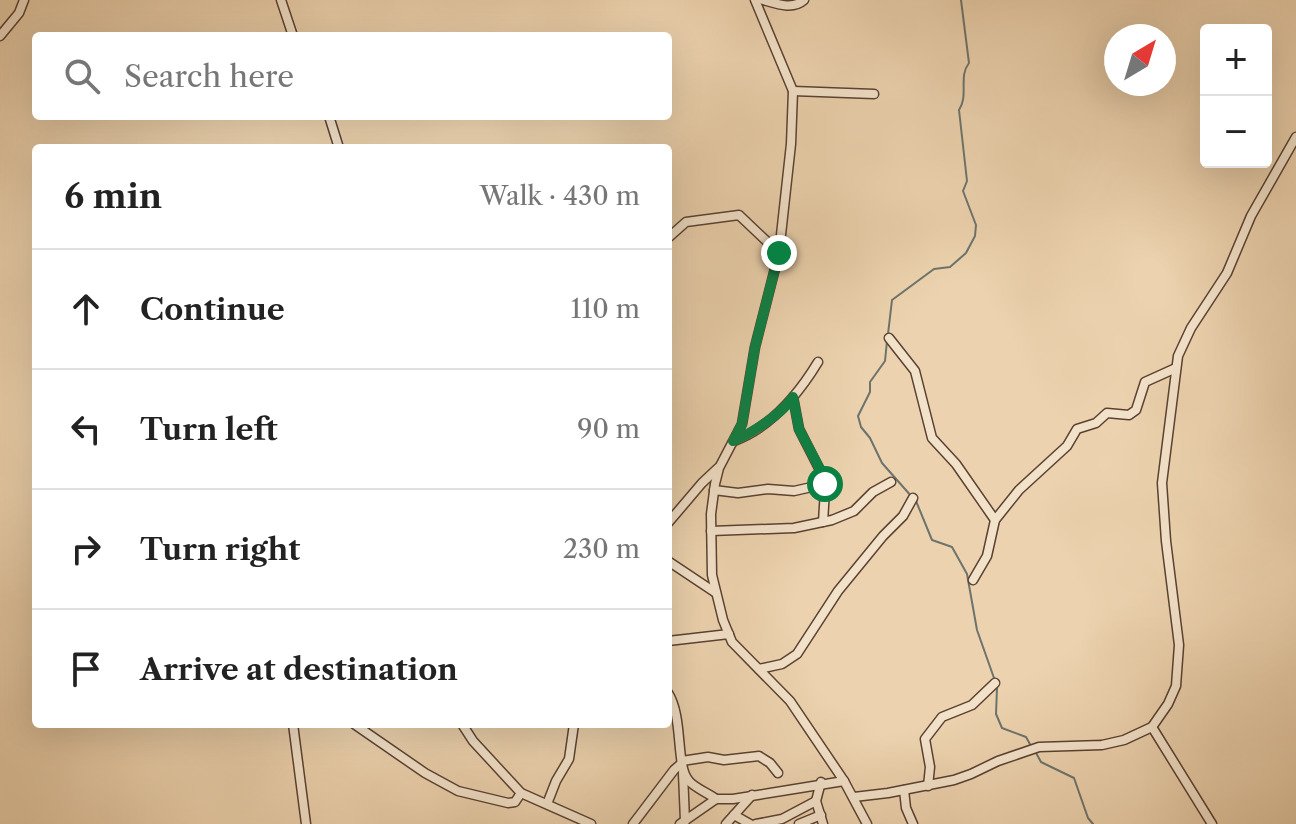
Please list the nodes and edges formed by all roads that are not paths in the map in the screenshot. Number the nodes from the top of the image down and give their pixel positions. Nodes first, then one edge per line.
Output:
1 (24, 0) edge
2 (281, 0) edge
3 (755, 0) edge
4 (763, 0) edge
5 (804, 0) edge
6 (292, 32) edge
7 (0, 36) edge
8 (793, 91) junction
9 (874, 94) dead end
10 (330, 120) edge
11 (1296, 137) edge
12 (338, 144) edge
13 (672, 234) edge
14 (779, 253) junction
15 (889, 338) dead end
16 (818, 362) dead end
17 (1176, 368) junction
18 (793, 397) junction
19 (733, 441) junction
20 (719, 468) junction
21 (891, 482) dead end
22 (825, 484) junction
23 (714, 490) junction
24 (913, 498) dead end
25 (672, 518) edge
26 (995, 520) junction
27 (823, 522) junction
28 (711, 531) junction
29 (672, 564) edge
30 (973, 580) dead end
31 (716, 593) junction
32 (729, 634) junction
33 (672, 641) edge
34 (759, 669) junction
35 (995, 683) dead end
36 (672, 701) edge
37 (1152, 727) junction
38 (294, 728) edge
39 (360, 728) edge
40 (465, 728) edge
41 (573, 728) edge
42 (682, 764) junction
43 (778, 773) dead end
44 (844, 781) junction
45 (821, 782) junction
46 (928, 786) junction
47 (904, 790) junction
48 (521, 793) junction
49 (752, 794) junction
50 (854, 797) junction
51 (716, 799) junction
52 (816, 801) junction
53 (547, 804) junction
54 (568, 815) junction
55 (734, 815) junction
56 (822, 819) edge
57 (682, 822) edge
58 (306, 824) edge
59 (562, 824) edge
60 (591, 824) edge
61 (633, 824) edge
62 (726, 824) edge
63 (753, 824) edge
64 (799, 824) edge
65 (867, 824) edge
66 (913, 824) edge
67 (1212, 824) edge

1 - 7 street
2 - 6 street
3 - 8 street
4 - 5 street
8 - 9 street
8 - 14 street
10 - 12 street
11 - 17 street
13 - 14 street
14 - 19 street
15 - 26 street
16 - 18 street
17 - 26 street
17 - 37 street
18 - 19 street
18 - 22 street
19 - 20 street
20 - 23 street
20 - 25 street
21 - 27 street
22 - 23 street
22 - 27 street
23 - 28 street
24 - 34 street
26 - 30 street
27 - 28 street
28 - 31 street
29 - 31 street
31 - 32 street
32 - 33 street
32 - 34 street
34 - 44 street
35 - 46 street
36 - 42 street
37 - 46 street
37 - 67 street
38 - 58 street
39 - 48 street
40 - 48 street
41 - 53 street
42 - 43 street
42 - 51 street
42 - 57 street
42 - 61 street
44 - 45 street
44 - 50 street
45 - 49 street
45 - 52 street
46 - 47 street
47 - 50 street
47 - 66 street
48 - 53 street
49 - 51 street
49 - 55 street
50 - 65 street
51 - 57 street
52 - 56 street
52 - 63 street
53 - 54 street
54 - 59 street
54 - 60 street
55 - 62 street
55 - 63 street
56 - 64 street

